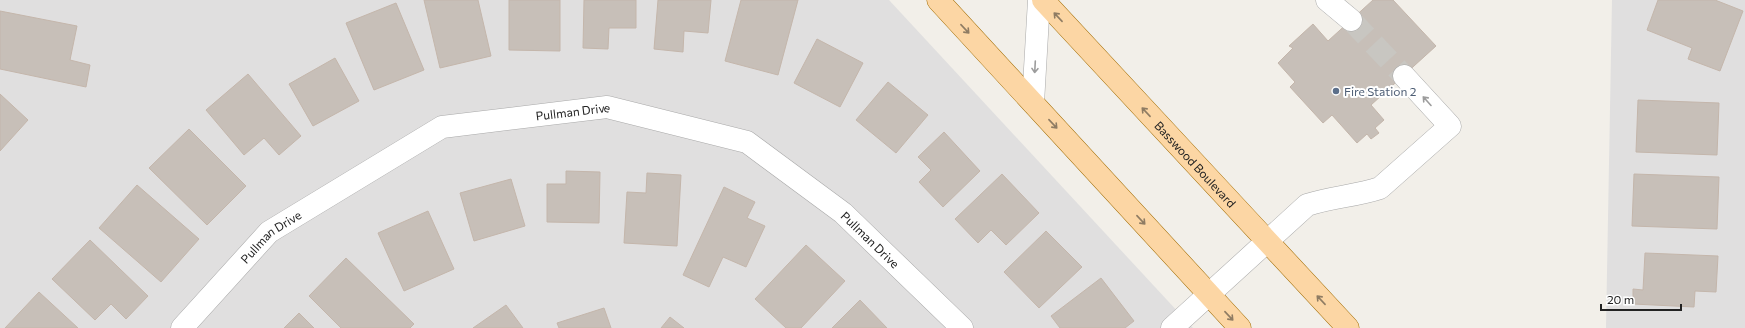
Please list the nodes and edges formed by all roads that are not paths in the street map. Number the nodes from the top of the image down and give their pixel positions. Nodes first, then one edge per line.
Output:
1 (938, 0) edge
2 (1039, 0) edge
3 (1043, 0) edge
4 (1328, 0) edge
5 (1351, 20) tunnel mouth
6 (1404, 76) tunnel mouth
7 (1033, 103) junction
8 (1266, 242) junction
9 (1209, 294) junction
10 (182, 328) edge
11 (962, 328) edge
12 (1172, 328) edge
13 (1240, 328) edge
14 (1348, 328) edge

1 -> 7 main road
2 -> 7 street
8 -> 3 main road, Basswood Boulevard
4 - 5 street
8 -> 6 street
7 -> 9 main road
8 - 9 street
14 -> 8 main road, Basswood Boulevard
9 - 12 street
9 -> 13 main road
10 - 11 street, Pullman Drive

